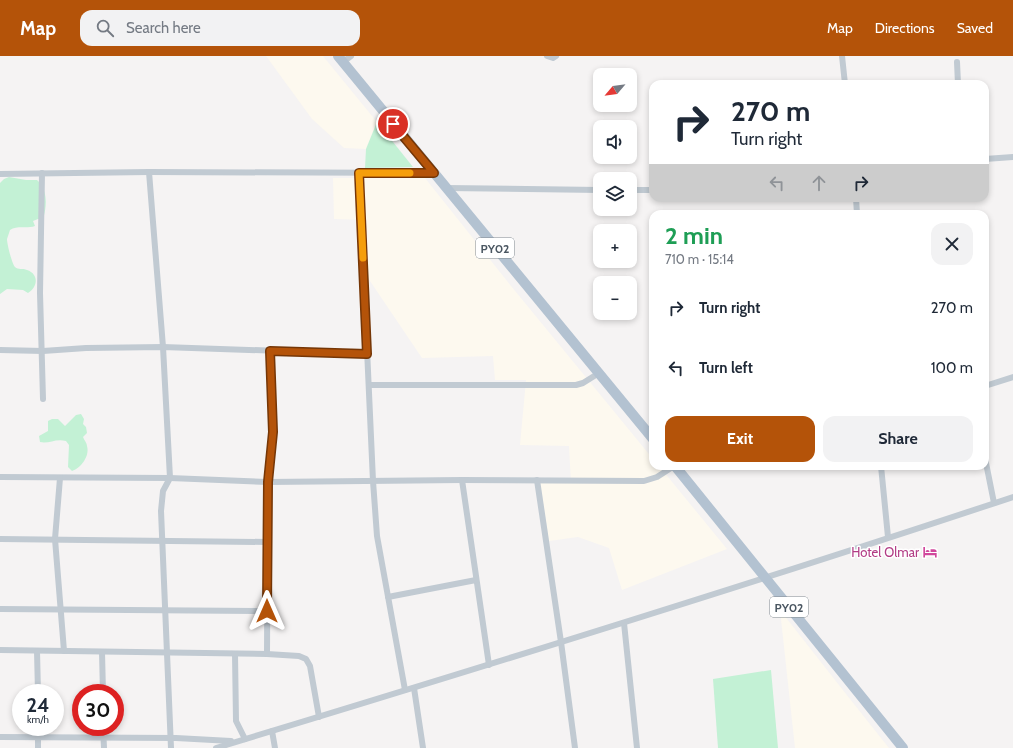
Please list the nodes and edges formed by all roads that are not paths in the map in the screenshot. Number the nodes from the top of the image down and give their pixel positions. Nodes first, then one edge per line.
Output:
1 (547, 56) edge
2 (556, 56) edge
3 (842, 56) edge
4 (344, 58) edge
5 (957, 62) dead end
6 (845, 80) edge
7 (958, 80) edge
8 (1013, 157) edge
9 (989, 159) edge
10 (149, 172) junction
11 (42, 173) junction
12 (359, 173) junction
13 (434, 173) junction
14 (0, 174) edge
15 (446, 188) junction
16 (593, 190) edge
17 (637, 190) edge
18 (649, 190) edge
19 (163, 347) junction
20 (0, 350) edge
21 (43, 350) junction
22 (270, 351) junction
23 (367, 354) junction
24 (599, 373) junction
25 (1013, 377) edge
26 (369, 385) junction
27 (989, 385) edge
28 (43, 399) dead end
29 (649, 434) edge
30 (668, 470) edge
31 (678, 470) edge
32 (881, 470) edge
33 (987, 470) edge
34 (0, 477) edge
35 (60, 478) junction
36 (170, 478) junction
37 (462, 480) junction
38 (536, 480) junction
39 (373, 481) junction
40 (268, 482) junction
41 (1013, 497) edge
42 (994, 503) junction
43 (888, 538) junction
44 (0, 539) edge
45 (55, 539) junction
46 (162, 541) junction
47 (267, 542) junction
48 (766, 578) junction
49 (476, 580) junction
50 (388, 597) junction
51 (0, 609) edge
52 (61, 609) junction
53 (165, 610) junction
54 (267, 611) junction
55 (624, 623) junction
56 (561, 642) junction
57 (0, 650) edge
58 (37, 651) junction
59 (64, 651) junction
60 (102, 652) junction
61 (167, 653) junction
62 (235, 654) junction
63 (267, 654) junction
64 (489, 665) junction
65 (38, 684) edge
66 (103, 684) edge
67 (414, 688) junction
68 (405, 690) junction
69 (319, 717) junction
70 (272, 731) junction
71 (0, 738) edge
72 (38, 738) junction
73 (104, 738) junction
74 (171, 738) junction
75 (245, 739) junction
76 (237, 742) junction
77 (38, 748) edge
78 (104, 748) edge
79 (172, 748) edge
80 (216, 748) edge
81 (275, 748) edge
82 (423, 748) edge
83 (575, 748) edge
84 (637, 748) edge
85 (903, 748) edge

1 - 2 street
3 - 6 street
4 - 13 main road, PY02
5 - 7 street
8 - 9 street
10 - 11 street
10 - 12 street
10 - 19 street
11 - 14 street
11 - 21 street
12 - 13 street
12 - 23 street
13 - 15 main road, PY02
15 - 16 street
15 - 24 main road, PY02
17 - 18 street
19 - 21 street
19 - 22 street
19 - 36 street
20 - 21 street
21 - 28 street
22 - 23 street
22 - 40 street
23 - 26 street
24 - 26 street
24 - 29 main road, PY02
25 - 27 street
26 - 39 street
30 - 38 street
31 - 48 main road, PY02
32 - 43 street
33 - 42 street
34 - 35 street
35 - 36 street
35 - 45 street
36 - 40 street
36 - 46 street
37 - 38 street
37 - 39 street
37 - 49 street
38 - 56 street
39 - 40 street
39 - 50 street
40 - 47 street
41 - 42 street
42 - 43 street
43 - 48 street
44 - 45 street
45 - 46 street
45 - 52 street
46 - 47 street
46 - 53 street
47 - 54 street
48 - 55 street
48 - 85 main road, PY02
49 - 50 street
49 - 64 street
50 - 68 street
51 - 52 street
52 - 53 street
52 - 59 street
53 - 54 street
53 - 61 street
54 - 63 street
55 - 56 street
55 - 84 street
56 - 64 street
56 - 83 street
57 - 58 street
58 - 59 street
58 - 65 street
59 - 60 street
60 - 61 street
60 - 66 street
61 - 62 street
61 - 74 street
62 - 63 street
62 - 75 street
63 - 69 street
64 - 67 street
67 - 68 street
67 - 82 street
68 - 69 street
69 - 70 street
70 - 75 street
70 - 81 street
71 - 72 street
72 - 73 street
72 - 77 street
73 - 74 street
73 - 78 street
74 - 76 street
74 - 79 street
75 - 76 street
76 - 80 street

